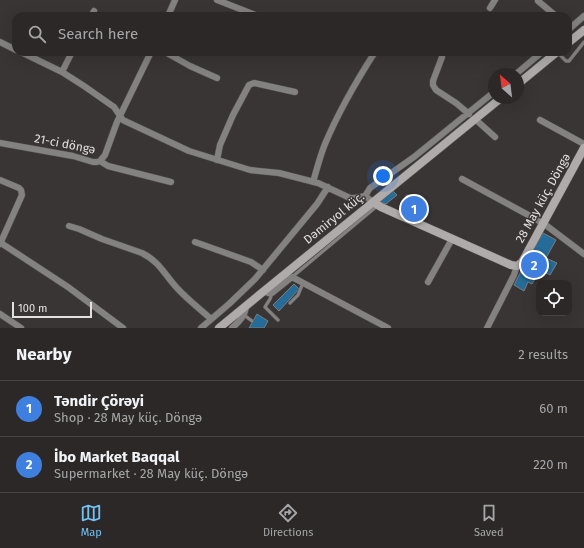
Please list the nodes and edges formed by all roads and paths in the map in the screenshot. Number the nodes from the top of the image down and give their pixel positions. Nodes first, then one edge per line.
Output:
1 (176, 0) edge
2 (218, 0) edge
3 (495, 0) edge
4 (538, 1) dead end
5 (490, 8) dead end
6 (170, 12) edge
7 (248, 12) edge
8 (551, 12) edge
9 (584, 16) edge
10 (572, 26) edge
11 (583, 31) edge
12 (572, 37) edge
13 (572, 40) edge
14 (0, 42) edge
15 (584, 42) edge
16 (12, 48) edge
17 (29, 56) edge
18 (70, 56) edge
19 (149, 56) edge
20 (172, 56) edge
21 (372, 56) edge
22 (537, 56) edge
23 (547, 56) edge
24 (552, 56) edge
25 (561, 56) edge
26 (442, 57) dead end
27 (523, 68) edge
28 (62, 72) junction
29 (524, 75) edge
30 (217, 78) dead end
31 (524, 79) edge
32 (295, 92) dead end
33 (488, 99) edge
34 (488, 104) edge
35 (491, 104) edge
36 (120, 115) junction
37 (472, 116) junction
38 (540, 120) dead end
39 (494, 137) dead end
40 (0, 143) edge
41 (584, 144) edge
42 (584, 148) edge
43 (217, 160) junction
44 (100, 161) junction
45 (462, 179) dead end
46 (0, 180) edge
47 (170, 182) dead end
48 (312, 182) junction
49 (328, 187) junction
50 (408, 198) dead end
51 (372, 201) junction
52 (400, 215) junction
53 (543, 223) junction
54 (69, 226) dead end
55 (452, 239) junction
56 (195, 242) dead end
57 (0, 244) edge
58 (584, 254) edge
59 (517, 266) junction
60 (263, 270) junction
61 (292, 277) junction
62 (428, 282) dead end
63 (303, 283) junction
64 (268, 292) junction
65 (290, 302) dead end
66 (246, 306) junction
67 (0, 314) edge
68 (244, 315) junction
69 (211, 319) junction
70 (278, 320) dead end
71 (252, 321) dead end
72 (488, 326) edge
73 (21, 328) edge
74 (123, 328) edge
75 (201, 328) edge
76 (214, 328) edge
77 (219, 328) edge
78 (232, 328) edge
79 (388, 328) edge
80 (496, 328) edge

1 - 6 street
2 - 7 street
3 - 5 street
4 - 8 street
9 - 10 street
11 - 12 main road
11 - 13 main road
14 - 16 street
15 - 25 lane
17 - 28 street
18 - 28 street
19 - 36 street, 21-ci döngə
20 - 30 street
21 - 48 street
22 - 27 street
23 - 29 main road
24 - 31 main road
26 - 37 street
28 - 36 street
32 - 43 street
33 - 37 street
34 - 37 main road
35 - 37 main road, Dəmiryol küç.
36 - 43 street
36 - 44 street, 21-ci döngə
37 - 39 street
37 - 51 main road, Dəmiryol küç.
37 - 51 street
38 - 41 street
40 - 44 street, 21-ci döngə
42 - 53 main road, 28 May küç. Döngə
43 - 48 street
44 - 47 street
45 - 53 street
46 - 57 street
48 - 49 street
49 - 51 street
49 - 60 street
50 - 52 street
51 - 52 main road
51 - 61 lane
51 - 64 main road, Dəmiryol küç.
51 - 76 main road
52 - 55 main road
53 - 58 street
53 - 59 main road, 28 May küç. Döngə
54 - 69 street
55 - 59 main road
55 - 62 street
56 - 60 street
57 - 74 street
59 - 72 street
60 - 69 street
61 - 63 street
61 - 64 street
63 - 65 lane
63 - 79 street
64 - 66 main road, Dəmiryol küç.
64 - 70 lane
66 - 68 street
66 - 77 main road, Dəmiryol küç.
67 - 73 street
68 - 71 lane
68 - 78 street
69 - 75 street
72 - 80 street

